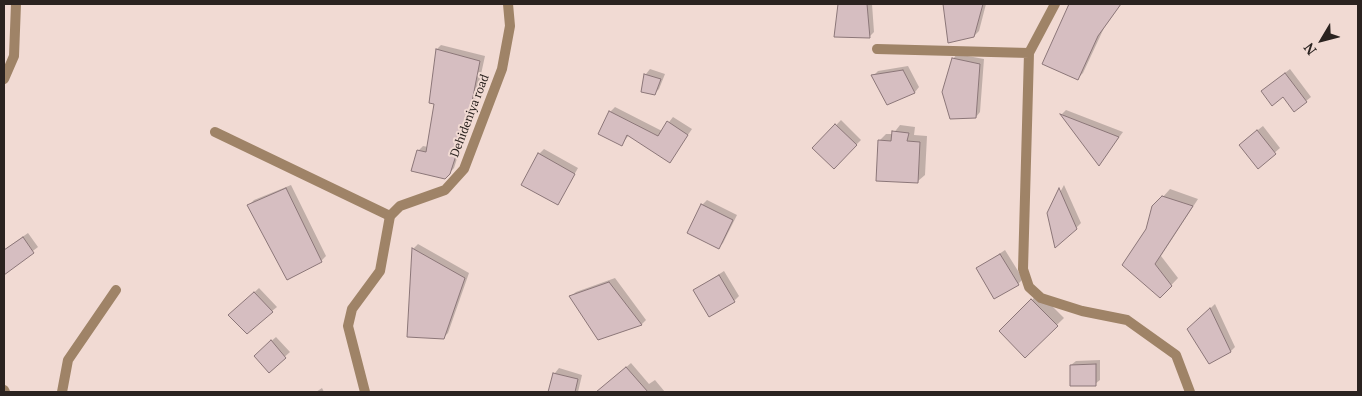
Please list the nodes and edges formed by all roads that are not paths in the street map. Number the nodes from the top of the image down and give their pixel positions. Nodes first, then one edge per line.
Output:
1 (16, 4) edge
2 (508, 4) edge
3 (1055, 4) edge
4 (877, 50) dead end
5 (1029, 53) junction
6 (4, 79) edge
7 (215, 132) dead end
8 (390, 216) junction
9 (116, 290) dead end
10 (62, 392) edge
11 (365, 392) edge
12 (1190, 392) edge

1 - 6 street
2 - 8 street, Dehideniya road
3 - 5 street
4 - 5 street
5 - 12 street
7 - 8 street
8 - 11 street
9 - 10 street

